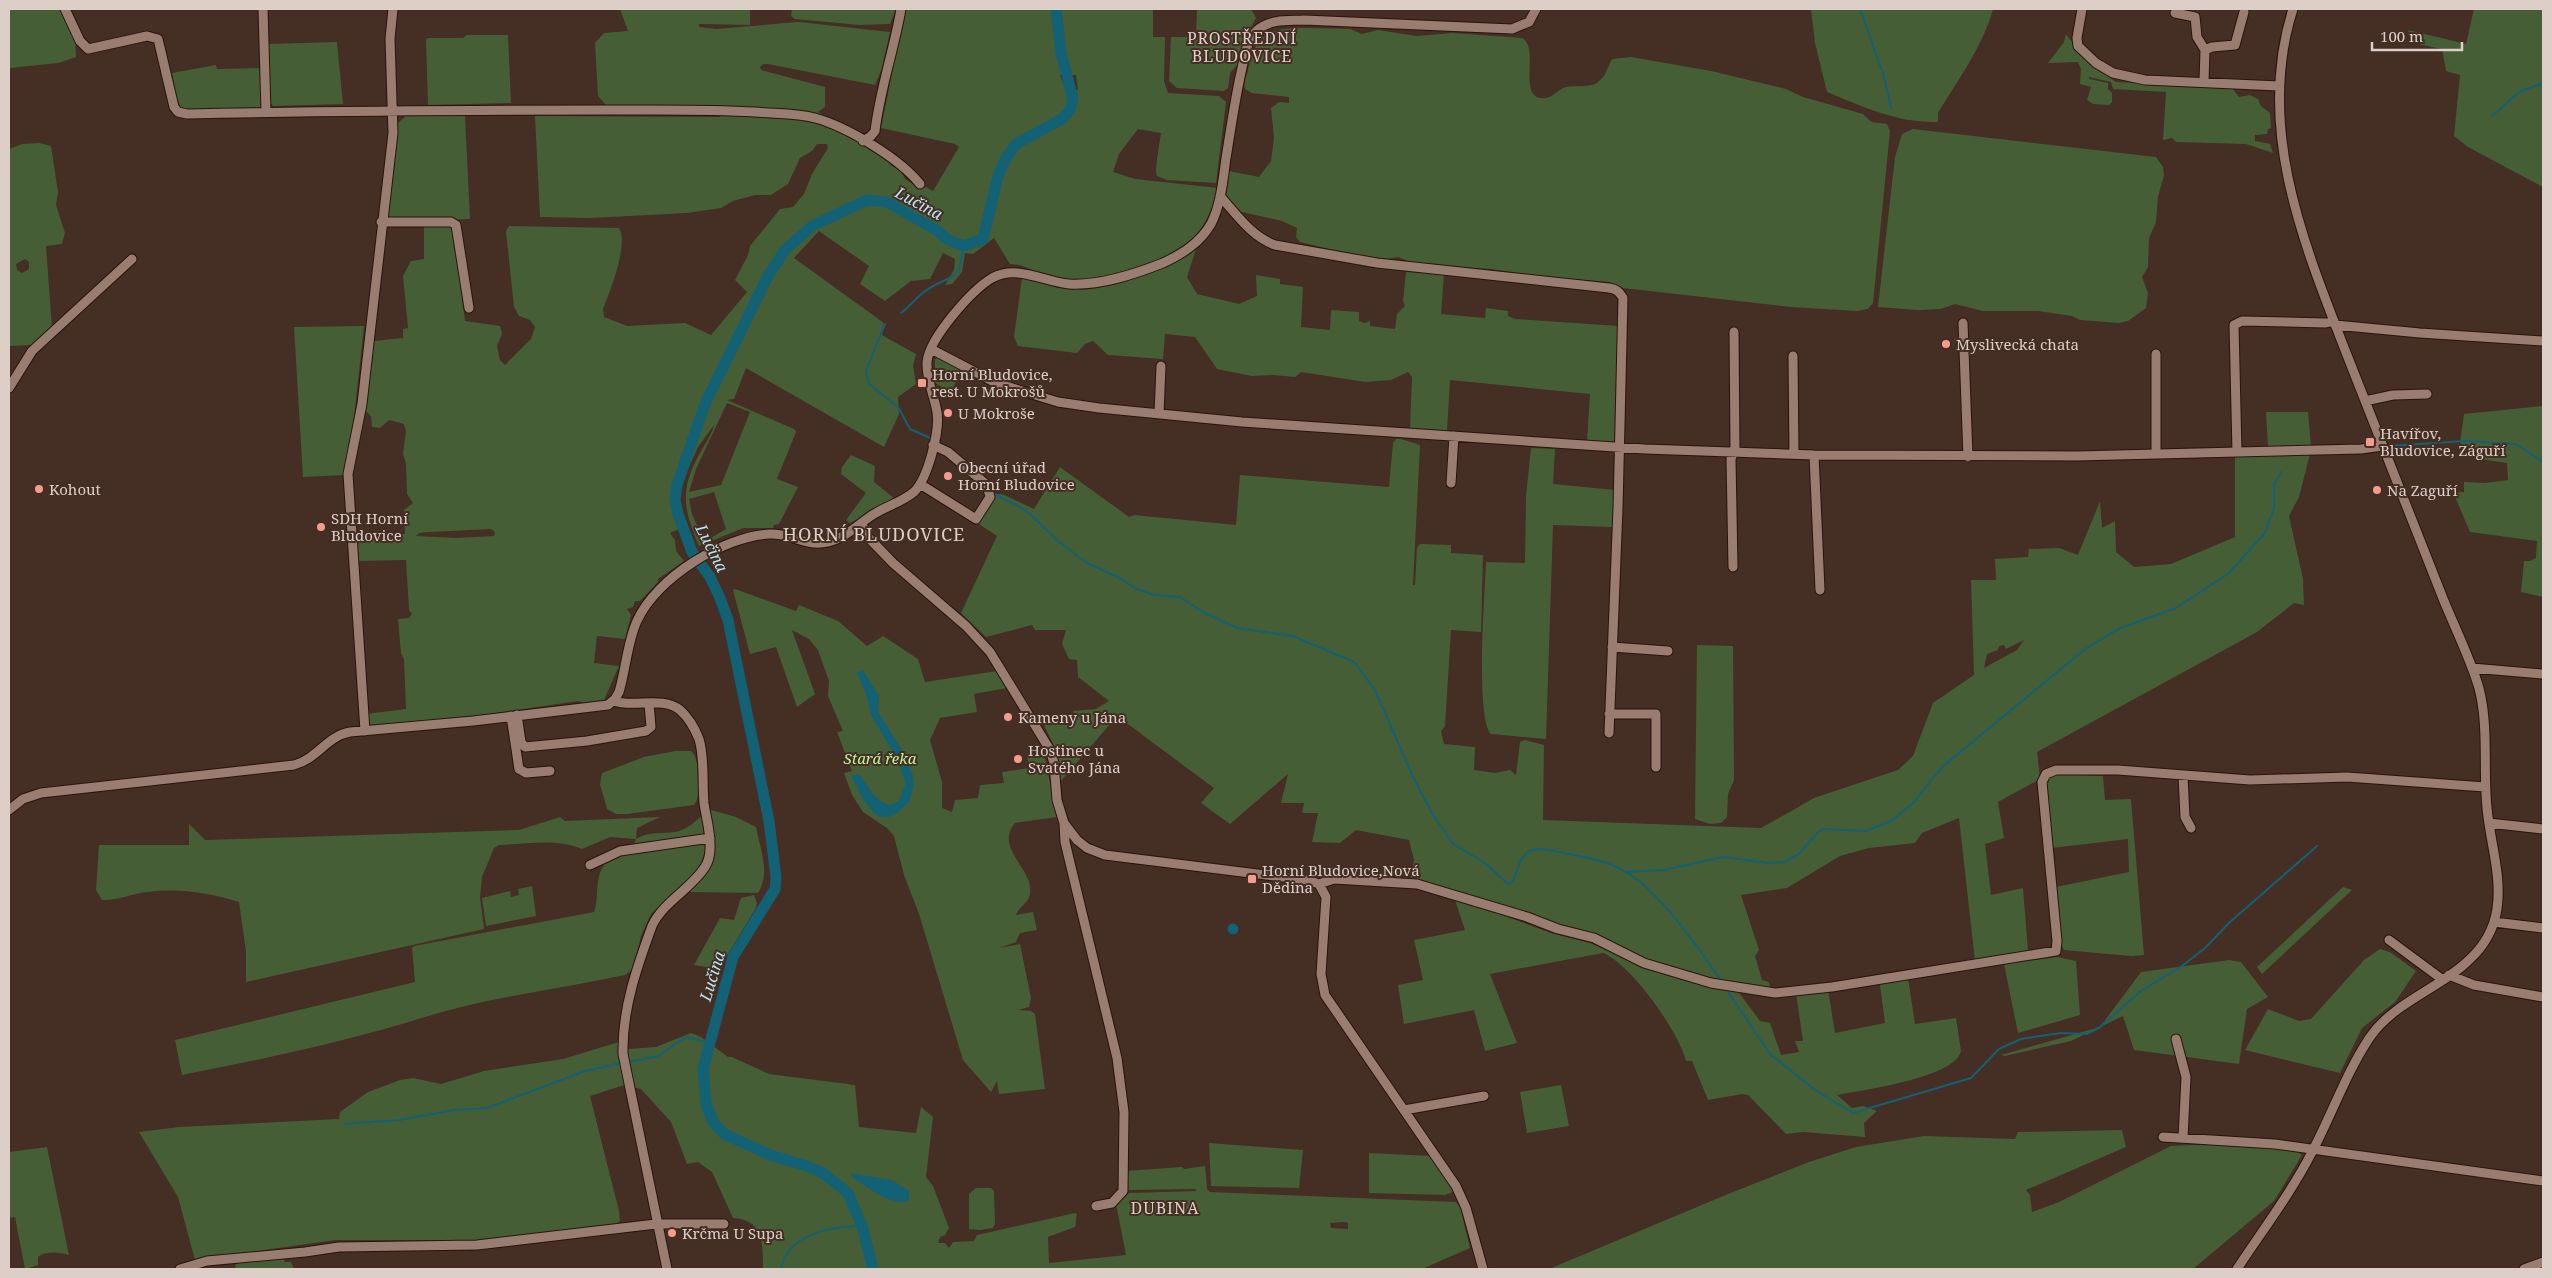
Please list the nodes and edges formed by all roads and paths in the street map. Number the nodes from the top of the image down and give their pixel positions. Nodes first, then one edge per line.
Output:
1 (65, 9) edge
2 (263, 9) edge
3 (393, 9) edge
4 (901, 9) edge
5 (1536, 9) edge
6 (2082, 9) edge
7 (2293, 9) edge
8 (2244, 12) dead end
9 (2175, 13) dead end
10 (2205, 50) junction
11 (2204, 82) junction
12 (2279, 86) junction
13 (393, 110) junction
14 (266, 112) junction
15 (863, 141) junction
16 (920, 184) dead end
17 (1220, 196) junction
18 (381, 222) junction
19 (132, 259) dead end
20 (469, 308) dead end
21 (1963, 323) dead end
22 (2335, 323) junction
23 (1734, 332) dead end
24 (2543, 341) edge
25 (931, 349) junction
26 (2156, 354) dead end
27 (1793, 356) dead end
28 (1161, 366) dead end
29 (9, 388) edge
30 (2427, 394) dead end
31 (2365, 401) junction
32 (1159, 414) junction
33 (1454, 436) junction
34 (934, 445) junction
35 (2383, 446) junction
36 (1619, 447) junction
37 (1734, 452) junction
38 (2237, 452) junction
39 (1794, 454) junction
40 (2156, 454) junction
41 (1814, 455) junction
42 (1968, 457) junction
43 (1451, 483) dead end
44 (920, 484) junction
45 (862, 523) junction
46 (1733, 567) dead end
47 (1820, 590) dead end
48 (1612, 647) junction
49 (1668, 652) dead end
50 (2472, 668) junction
51 (2543, 674) edge
52 (613, 701) junction
53 (649, 704) junction
54 (1609, 714) junction
55 (514, 715) junction
56 (365, 731) junction
57 (1608, 733) dead end
58 (1656, 767) dead end
59 (550, 771) dead end
60 (2183, 776) junction
61 (2485, 787) junction
62 (9, 810) edge
63 (1064, 823) junction
64 (2489, 823) junction
65 (2191, 828) dead end
66 (2543, 829) edge
67 (710, 838) junction
68 (590, 866) dead end
69 (1319, 884) junction
70 (2494, 922) junction
71 (2543, 928) edge
72 (2389, 940) dead end
73 (2446, 978) junction
74 (2543, 997) edge
75 (2176, 1039) dead end
76 (1484, 1096) dead end
77 (1404, 1110) junction
78 (2163, 1137) dead end
79 (2183, 1138) junction
80 (2313, 1150) junction
81 (2543, 1181) edge
82 (1096, 1206) dead end
83 (656, 1224) junction
84 (724, 1224) dead end
85 (2543, 1262) edge
86 (180, 1269) edge
87 (667, 1269) edge
88 (1483, 1269) edge
89 (2237, 1269) edge
90 (2524, 1269) edge

1 - 14 street
2 - 14 street
3 - 13 street
4 - 15 street
5 - 17 street
6 - 11 street
7 - 12 street
8 - 10 street
9 - 10 street
10 - 11 street
11 - 12 street
12 - 22 street
13 - 14 street
13 - 15 street
13 - 18 street
15 - 16 street
17 - 25 street
17 - 36 street
18 - 20 street
18 - 56 street
19 - 29 street
21 - 42 street
22 - 24 street
22 - 31 street
22 - 38 street
23 - 37 street
25 - 32 street
25 - 34 street
26 - 40 street
27 - 39 street
28 - 32 street
30 - 31 street
31 - 35 street
32 - 33 street
33 - 36 street
33 - 43 street
34 - 44 street
34 - 44 street
35 - 38 street
35 - 50 street
36 - 37 street
36 - 48 street
37 - 39 street
37 - 46 street
38 - 40 street
39 - 41 street
40 - 42 street
41 - 42 street
41 - 47 street
44 - 45 street
45 - 52 street
45 - 63 street
48 - 49 street
48 - 54 street
50 - 51 street
50 - 61 street
52 - 53 street
52 - 55 street
53 - 55 street
53 - 67 street
54 - 57 street
54 - 58 street
55 - 56 street
55 - 59 street
56 - 62 street
60 - 61 street
60 - 65 street
60 - 69 street
61 - 64 street
63 - 69 street
63 - 82 street
64 - 66 street
64 - 70 street
67 - 68 street
67 - 83 street
69 - 77 street
70 - 71 street
70 - 73 street
72 - 73 street
73 - 74 street
73 - 80 street
75 - 79 street
76 - 77 street
77 - 88 street
78 - 79 street
79 - 80 street
80 - 81 street
80 - 89 street
83 - 84 street
83 - 86 street
83 - 87 street
85 - 90 street

